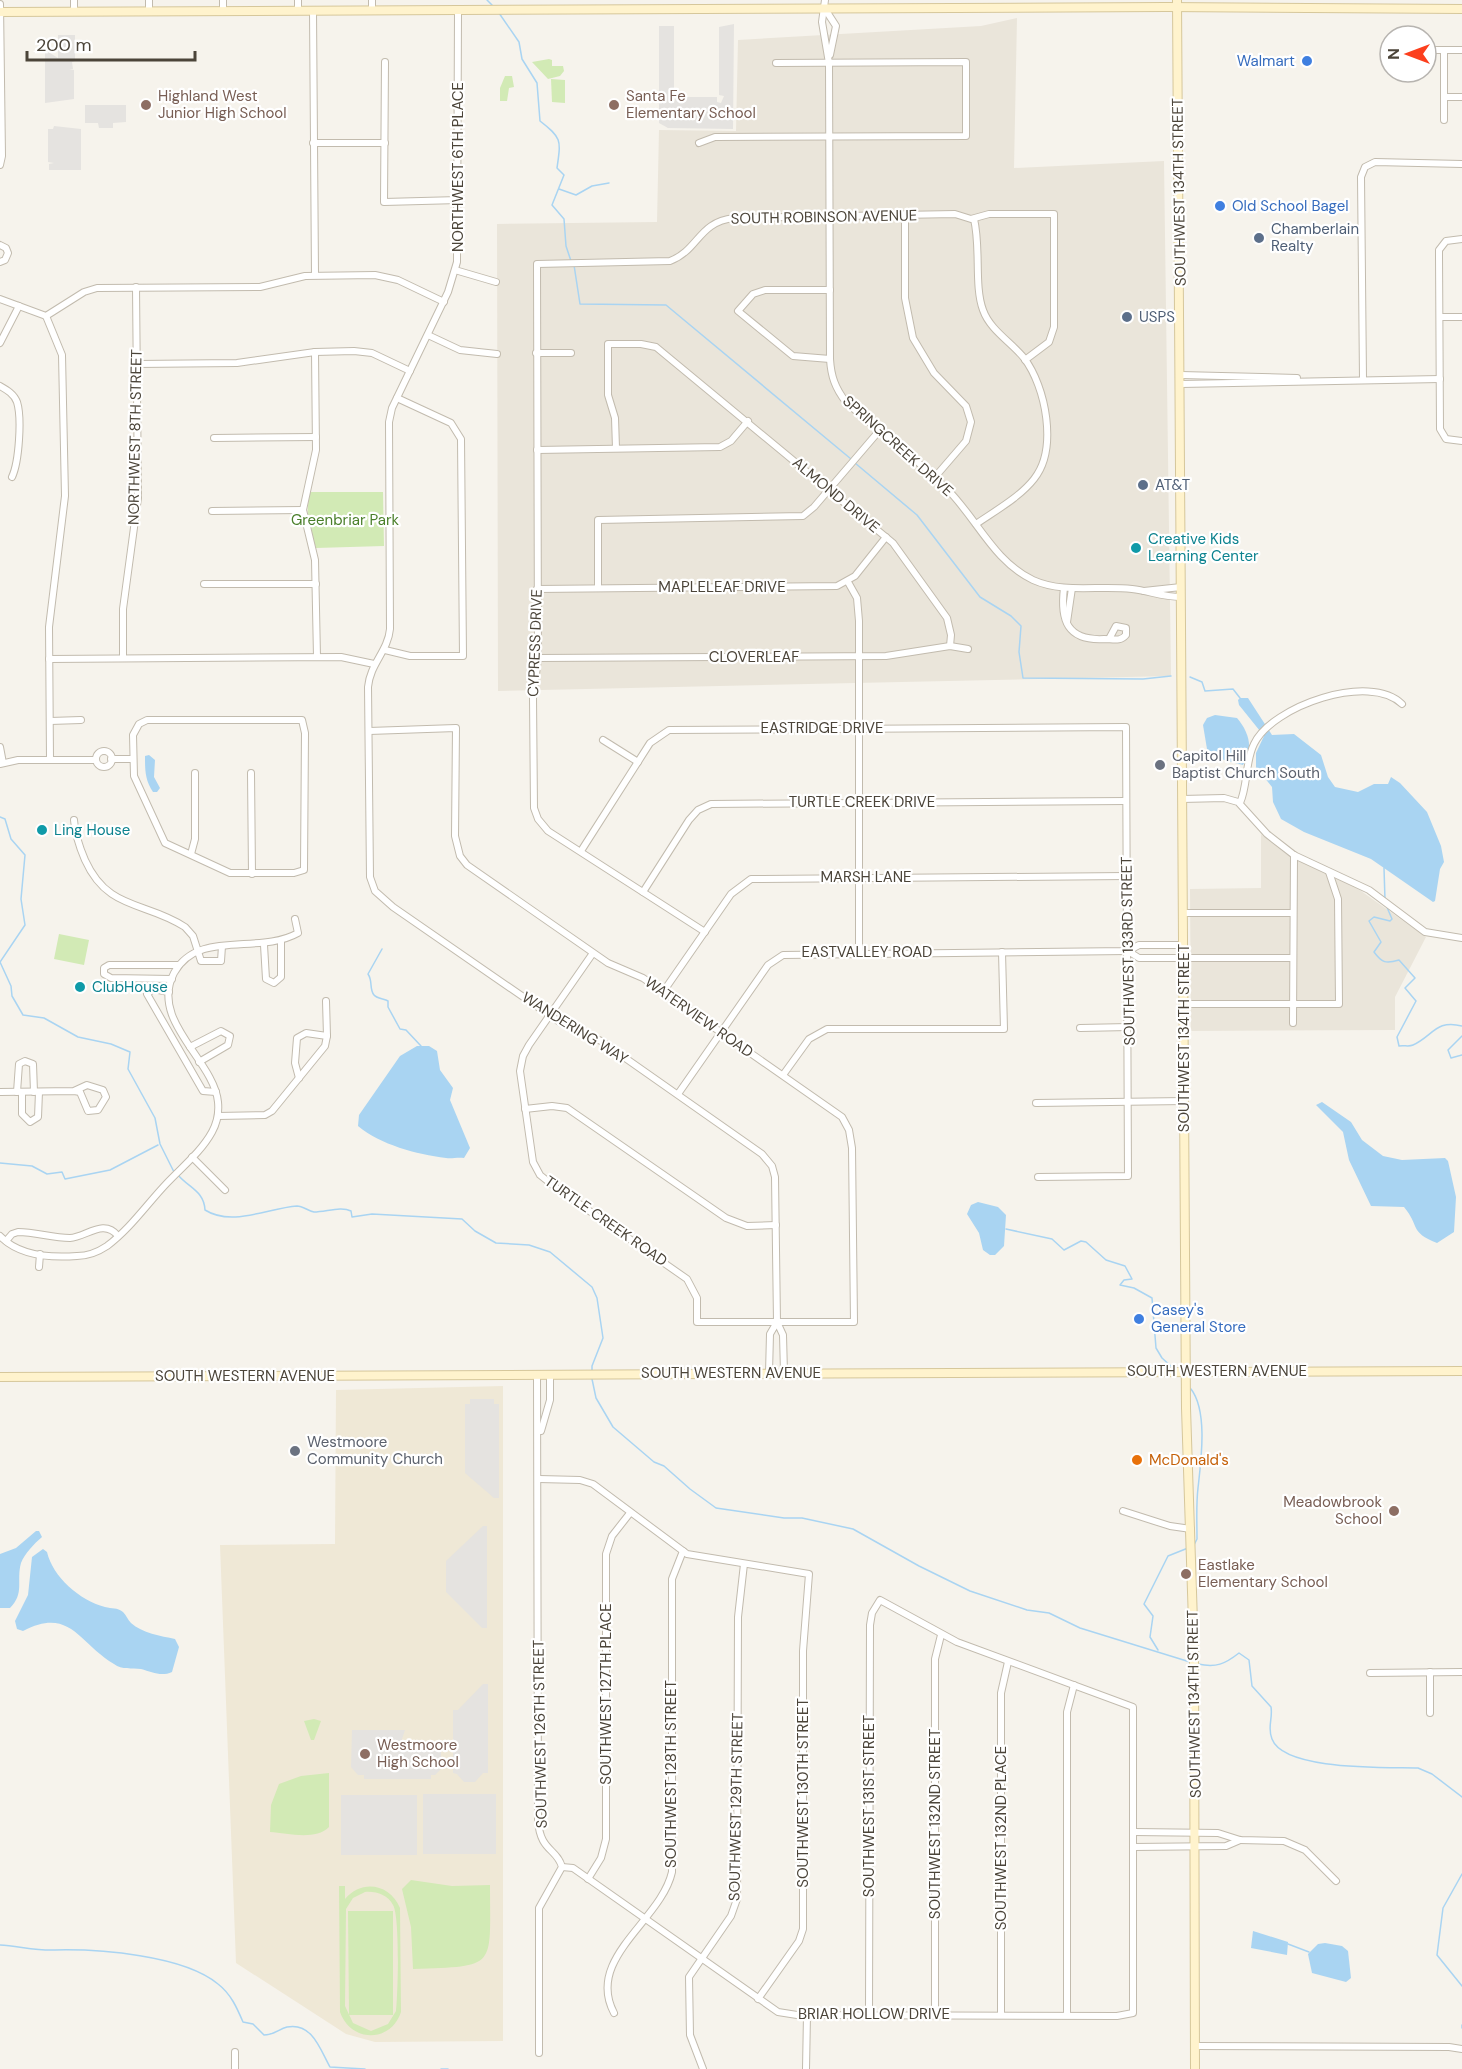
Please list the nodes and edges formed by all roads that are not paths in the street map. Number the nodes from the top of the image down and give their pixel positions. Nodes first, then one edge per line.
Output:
1 (74, 0) edge
2 (148, 0) edge
3 (223, 0) edge
4 (298, 0) edge
5 (372, 0) edge
6 (597, 0) edge
7 (447, 1) edge
8 (521, 1) edge
9 (0, 4) edge
10 (825, 4) edge
11 (899, 4) edge
12 (974, 4) edge
13 (1048, 4) edge
14 (1177, 4) edge
15 (675, 5) edge
16 (750, 5) edge
17 (1462, 9) edge
18 (521, 10) junction
19 (597, 10) junction
20 (223, 11) junction
21 (298, 11) junction
22 (313, 11) junction
23 (372, 11) junction
24 (447, 11) junction
25 (458, 11) junction
26 (0, 12) edge
27 (74, 12) junction
28 (149, 12) junction
29 (1438, 50) edge
30 (1444, 50) junction
31 (1462, 50) edge
32 (385, 62) dead end
33 (776, 63) dead end
34 (829, 63) junction
35 (1444, 97) junction
36 (1462, 97) edge
37 (1444, 120) dead end
38 (830, 137) junction
39 (313, 143) junction
40 (385, 143) junction
41 (699, 143) dead end
42 (1462, 164) edge
43 (0, 165) edge
44 (459, 200) junction
45 (905, 214) junction
46 (830, 218) junction
47 (974, 219) junction
48 (1462, 239) edge
49 (0, 245) edge
50 (0, 262) edge
51 (537, 264) joint
52 (455, 270) junction
53 (315, 275) junction
54 (496, 282) dead end
55 (136, 287) junction
56 (830, 290) junction
57 (0, 299) edge
58 (444, 302) junction
59 (19, 306) junction
60 (46, 316) junction
61 (1440, 317) junction
62 (1462, 317) edge
63 (428, 334) junction
64 (0, 343) edge
65 (315, 352) junction
66 (536, 353) junction
67 (571, 353) dead end
68 (496, 354) dead end
69 (830, 359) junction
70 (1025, 360) junction
71 (137, 364) junction
72 (410, 371) junction
73 (1181, 379) junction
74 (1363, 379) junction
75 (1440, 379) junction
76 (0, 386) edge
77 (397, 398) junction
78 (748, 421) junction
79 (879, 431) junction
80 (316, 437) junction
81 (214, 438) dead end
82 (1462, 441) edge
83 (616, 448) junction
84 (537, 450) junction
85 (12, 477) dead end
86 (935, 477) junction
87 (830, 489) junction
88 (303, 510) junction
89 (212, 511) dead end
90 (976, 525) junction
91 (886, 537) junction
92 (848, 582) junction
93 (204, 584) dead end
94 (316, 584) junction
95 (1181, 586) junction
96 (598, 588) junction
97 (1064, 588) junction
98 (1072, 588) junction
99 (537, 589) junction
100 (1143, 591) junction
101 (1181, 597) junction
102 (1067, 622) junction
103 (1109, 639) dead end
104 (950, 646) junction
105 (968, 649) dead end
106 (385, 650) junction
107 (859, 656) junction
108 (317, 657) junction
109 (123, 658) junction
110 (538, 658) junction
111 (49, 659) junction
112 (374, 664) junction
113 (368, 699) joint
114 (1402, 704) dead end
115 (81, 720) dead end
116 (50, 721) junction
117 (1126, 727) joint
118 (859, 728) junction
119 (369, 730) junction
120 (603, 740) dead end
121 (0, 747) edge
122 (50, 759) junction
123 (111, 759) junction
124 (132, 759) junction
125 (96, 760) junction
126 (638, 762) junction
127 (2, 763) edge
128 (195, 773) dead end
129 (251, 773) dead end
130 (1182, 799) junction
131 (1126, 801) junction
132 (859, 802) junction
133 (1240, 803) junction
134 (74, 820) dead end
135 (581, 851) junction
136 (191, 854) junction
137 (1294, 855) junction
138 (1328, 871) junction
139 (252, 874) junction
140 (1127, 876) junction
141 (860, 877) junction
142 (643, 891) junction
143 (1183, 913) junction
144 (1293, 914) junction
145 (295, 920) dead end
146 (705, 932) junction
147 (1462, 938) edge
148 (281, 941) junction
149 (264, 945) junction
150 (1184, 945) junction
151 (222, 946) junction
152 (198, 950) junction
153 (1128, 951) junction
154 (1002, 952) junction
155 (593, 953) junction
156 (859, 953) junction
157 (1184, 958) junction
158 (1293, 958) junction
159 (179, 965) junction
160 (172, 979) junction
161 (169, 992) junction
162 (663, 992) junction
163 (326, 1002) dead end
164 (1184, 1004) junction
165 (1293, 1004) junction
166 (550, 1015) junction
167 (1293, 1023) dead end
168 (1129, 1027) junction
169 (1080, 1028) dead end
170 (721, 1032) junction
171 (327, 1036) junction
172 (190, 1047) junction
173 (199, 1062) junction
174 (783, 1075) junction
175 (299, 1078) junction
176 (74, 1091) junction
177 (0, 1092) edge
178 (20, 1092) junction
179 (36, 1092) junction
180 (216, 1092) junction
181 (678, 1094) junction
182 (1185, 1101) junction
183 (1129, 1102) junction
184 (1036, 1103) dead end
185 (525, 1109) junction
186 (218, 1116) junction
187 (192, 1156) junction
188 (1038, 1177) dead end
189 (225, 1190) dead end
190 (776, 1225) junction
191 (0, 1236) edge
192 (118, 1236) junction
193 (6, 1241) junction
194 (40, 1254) junction
195 (39, 1267) dead end
196 (777, 1322) junction
197 (1186, 1371) junction
198 (1462, 1371) edge
199 (770, 1373) junction
200 (784, 1373) junction
201 (537, 1375) junction
202 (550, 1375) junction
203 (0, 1377) edge
204 (539, 1438) junction
205 (539, 1479) junction
206 (1123, 1511) dead end
207 (630, 1513) junction
208 (1191, 1529) junction
209 (682, 1551) junction
210 (744, 1564) junction
211 (942, 1635) junction
212 (1008, 1662) junction
213 (1430, 1672) junction
214 (1462, 1672) edge
215 (1370, 1673) dead end
216 (1074, 1685) junction
217 (1430, 1713) dead end
218 (1134, 1832) junction
219 (1196, 1833) junction
220 (1240, 1840) junction
221 (1196, 1846) junction
222 (1134, 1847) junction
223 (562, 1867) junction
224 (588, 1879) junction
225 (1336, 1881) dead end
226 (644, 1918) junction
227 (701, 1959) junction
228 (758, 2000) junction
229 (614, 2013) dead end
230 (935, 2014) junction
231 (807, 2015) junction
232 (869, 2015) junction
233 (1001, 2015) junction
234 (1067, 2015) junction
235 (1195, 2046) junction
236 (1462, 2049) edge
237 (235, 2052) dead end
238 (539, 2053) dead end
239 (235, 2069) edge
240 (703, 2069) edge
241 (806, 2069) edge
242 (1195, 2069) edge

1 - 27 street
2 - 28 street
3 - 20 street
4 - 21 street
5 - 23 street
6 - 19 main road
7 - 24 street
8 - 18 street
9 - 26 street
10 - 11 main road
10 - 16 main road
10 - 34 street, SPRINGCREEK DRIVE
10 - 34 street, SPRINGCREEK DRIVE
11 - 12 main road
12 - 13 main road
13 - 14 main road
14 - 17 main road
14 - 73 main road, SOUTHWEST 134TH STREET
15 - 16 main road
15 - 19 main road
18 - 19 main road
18 - 25 main road
20 - 21 main road
20 - 28 main road
21 - 22 main road
22 - 23 main road
22 - 39 street
23 - 24 main road
24 - 25 main road
25 - 44 street, NORTHWEST 6TH PLACE
26 - 27 main road
26 - 43 street
27 - 28 main road
29 - 30 street
30 - 31 street
30 - 35 street
32 - 40 street
33 - 34 street
34 - 38 street, SPRINGCREEK DRIVE
34 - 38 street
35 - 36 street
35 - 37 street
38 - 41 street
38 - 46 street, SPRINGCREEK DRIVE
39 - 40 street
39 - 53 street
40 - 44 street
42 - 74 street
44 - 52 street, NORTHWEST 6TH PLACE
45 - 46 street, SOUTH ROBINSON AVENUE
45 - 47 street, SOUTH ROBINSON AVENUE
45 - 86 street
46 - 51 street, SOUTH ROBINSON AVENUE
46 - 56 street, SPRINGCREEK DRIVE
47 - 70 street
47 - 70 street, SOUTH ROBINSON AVENUE
48 - 61 street
49 - 50 street
51 - 66 street, CYPRESS DRIVE
52 - 54 street
52 - 58 street, NORTHWEST 6TH PLACE
53 - 55 street
53 - 58 street
55 - 60 street
55 - 71 street, NORTHWEST 8TH STREET
56 - 69 street, SPRINGCREEK DRIVE
56 - 69 street
57 - 59 street
58 - 63 street, NORTHWEST 6TH PLACE
59 - 60 street
59 - 64 street
60 - 111 street
61 - 62 street
61 - 75 street
63 - 68 street
63 - 72 street, NORTHWEST 6TH PLACE
65 - 71 street
65 - 72 street
65 - 80 street
66 - 67 street
66 - 84 street, CYPRESS DRIVE
69 - 79 street, SPRINGCREEK DRIVE
70 - 90 street
71 - 109 street, NORTHWEST 8TH STREET
72 - 77 street, NORTHWEST 6TH PLACE
73 - 74 street
73 - 95 main road, SOUTHWEST 134TH STREET
74 - 75 street
75 - 82 street
76 - 85 street
77 - 106 street, NORTHWEST 6TH PLACE
77 - 106 street
78 - 83 street
78 - 83 street, ALMOND DRIVE
78 - 87 street, ALMOND DRIVE
79 - 86 street, SPRINGCREEK DRIVE
79 - 87 street
80 - 81 street
80 - 88 street
83 - 84 street
84 - 99 street, CYPRESS DRIVE
86 - 90 street, SPRINGCREEK DRIVE
87 - 91 street, ALMOND DRIVE
87 - 96 street
88 - 89 street
88 - 94 street
90 - 97 street, SPRINGCREEK DRIVE
91 - 92 street
91 - 104 street, ALMOND DRIVE
92 - 96 street, MAPLELEAF DRIVE
92 - 107 street
93 - 94 street
94 - 108 street
95 - 100 street, SPRINGCREEK DRIVE
95 - 101 main road, SOUTHWEST 134TH STREET
96 - 99 street, MAPLELEAF DRIVE
97 - 98 street, SPRINGCREEK DRIVE
97 - 102 street
98 - 100 street, SPRINGCREEK DRIVE
98 - 102 street
99 - 110 street, CYPRESS DRIVE
100 - 101 street, SPRINGCREEK DRIVE
101 - 130 main road, SOUTHWEST 134TH STREET
102 - 103 street
104 - 105 street, CLOVERLEAF
104 - 107 street, CLOVERLEAF
106 - 112 street, NORTHWEST 6TH PLACE
107 - 110 street, CLOVERLEAF
107 - 118 street
108 - 109 street
108 - 112 street
109 - 111 street
110 - 135 street, CYPRESS DRIVE
111 - 116 street
112 - 113 street, NORTHWEST 6TH PLACE
113 - 119 street, WANDERING WAY
114 - 133 street
115 - 116 street
116 - 122 street
117 - 118 street, EASTRIDGE DRIVE
117 - 131 street, SOUTHWEST 133RD STREET
118 - 126 street, EASTRIDGE DRIVE
118 - 132 street
119 - 155 street, WATERVIEW ROAD
119 - 166 street, WANDERING WAY
120 - 126 street
121 - 127 street
122 - 125 street
122 - 127 street
123 - 124 street
123 - 125 street
123 - 125 street
124 - 136 street
124 - 139 street
126 - 135 street, EASTRIDGE DRIVE
128 - 136 street
129 - 139 street
130 - 133 street
130 - 143 main road, SOUTHWEST 134TH STREET
131 - 132 street, TURTLE CREEK DRIVE
131 - 140 street, SOUTHWEST 133RD STREET
132 - 141 street
132 - 142 street, TURTLE CREEK DRIVE
133 - 137 street
134 - 152 street
135 - 142 street, CYPRESS DRIVE
136 - 139 street
137 - 138 street
137 - 144 street
138 - 147 street
138 - 165 street
140 - 141 street, MARSH LANE
140 - 153 street, SOUTHWEST 133RD STREET
141 - 146 street, MARSH LANE
141 - 156 street
142 - 146 street, CYPRESS DRIVE
143 - 144 street
143 - 150 main road, SOUTHWEST 134TH STREET
144 - 158 street
145 - 148 street
146 - 162 street, MARSH LANE
148 - 149 street
148 - 149 street
149 - 151 street
150 - 153 street, EASTVALLEY ROAD
150 - 157 main road, SOUTHWEST 134TH STREET
151 - 152 street
151 - 152 street
152 - 159 street
153 - 154 street, EASTVALLEY ROAD
153 - 157 street, EASTVALLEY ROAD
153 - 168 street, SOUTHWEST 133RD STREET
154 - 156 street, EASTVALLEY ROAD
154 - 174 street
155 - 162 street, WATERVIEW ROAD
155 - 166 street, TURTLE CREEK ROAD
156 - 170 street, EASTVALLEY ROAD
157 - 158 street, EASTVALLEY ROAD
157 - 164 main road, SOUTHWEST 134TH STREET
158 - 165 street
159 - 160 street
159 - 160 street
160 - 161 street
161 - 172 street
161 - 180 street
162 - 170 street, WATERVIEW ROAD
163 - 171 street
164 - 165 street
164 - 182 main road, SOUTHWEST 134TH STREET
165 - 167 street
166 - 181 street, WANDERING WAY
166 - 185 street, TURTLE CREEK ROAD
168 - 169 street
168 - 183 street, SOUTHWEST 133RD STREET
170 - 174 street, WATERVIEW ROAD
170 - 181 street, EASTVALLEY ROAD
171 - 175 street
171 - 175 street
172 - 173 street
172 - 173 street
173 - 180 street
174 - 196 street, WATERVIEW ROAD
175 - 186 street
176 - 176 street
176 - 179 street
177 - 178 street
178 - 179 street
178 - 179 street
178 - 179 street
180 - 186 street
181 - 190 street, WANDERING WAY
182 - 183 street
182 - 197 main road, SOUTHWEST 134TH STREET
183 - 184 street
183 - 188 street, SOUTHWEST 133RD STREET
185 - 190 street
185 - 196 street, TURTLE CREEK ROAD
186 - 187 street
187 - 189 street
187 - 192 street
190 - 196 street, WANDERING WAY
191 - 193 street
192 - 193 street
192 - 194 street
193 - 194 street
194 - 195 street
196 - 199 street, WANDERING WAY
196 - 200 street, WANDERING WAY
197 - 198 main road, SOUTH WESTERN AVENUE
197 - 200 main road, SOUTH WESTERN AVENUE
197 - 208 main road, SOUTHWEST 134TH STREET
199 - 200 main road, SOUTH WESTERN AVENUE
199 - 202 main road, SOUTH WESTERN AVENUE
201 - 202 main road, SOUTH WESTERN AVENUE
201 - 203 main road, SOUTH WESTERN AVENUE
201 - 204 street, SOUTHWEST 126TH STREET
202 - 204 street, SOUTHWEST 126TH STREET
204 - 205 street, SOUTHWEST 126TH STREET
205 - 207 street
205 - 223 street, SOUTHWEST 126TH STREET
206 - 208 street
207 - 209 street
207 - 224 street, SOUTHWEST 127TH PLACE
208 - 219 main road, SOUTHWEST 134TH STREET
209 - 210 street
209 - 226 street, SOUTHWEST 128TH STREET
210 - 227 street, SOUTHWEST 129TH STREET
210 - 228 street, SOUTHWEST 130TH STREET
211 - 212 street
211 - 230 street, SOUTHWEST 132ND STREET
211 - 232 street, SOUTHWEST 131ST STREET
212 - 216 street
212 - 233 street, SOUTHWEST 132ND PLACE
213 - 214 street
213 - 215 street
213 - 217 street
216 - 218 street
216 - 234 street
218 - 219 street
218 - 222 street
219 - 220 street
219 - 221 main road, SOUTHWEST 134TH STREET
220 - 221 street
220 - 225 street
221 - 222 street
221 - 235 main road, SOUTHWEST 134TH STREET
222 - 234 street, BRIAR HOLLOW DRIVE
223 - 224 street, BRIAR HOLLOW DRIVE
223 - 238 street
224 - 226 street, BRIAR HOLLOW DRIVE
226 - 227 street, BRIAR HOLLOW DRIVE
226 - 229 street, SOUTHWEST 128TH STREET
227 - 228 street, BRIAR HOLLOW DRIVE
227 - 240 street, SOUTHWEST 129TH STREET
228 - 231 street, BRIAR HOLLOW DRIVE
230 - 232 street, BRIAR HOLLOW DRIVE
230 - 233 street, BRIAR HOLLOW DRIVE
231 - 232 street, BRIAR HOLLOW DRIVE
231 - 241 street
233 - 234 street, BRIAR HOLLOW DRIVE
235 - 236 street
235 - 242 main road, SOUTHWEST 134TH STREET
237 - 239 street

